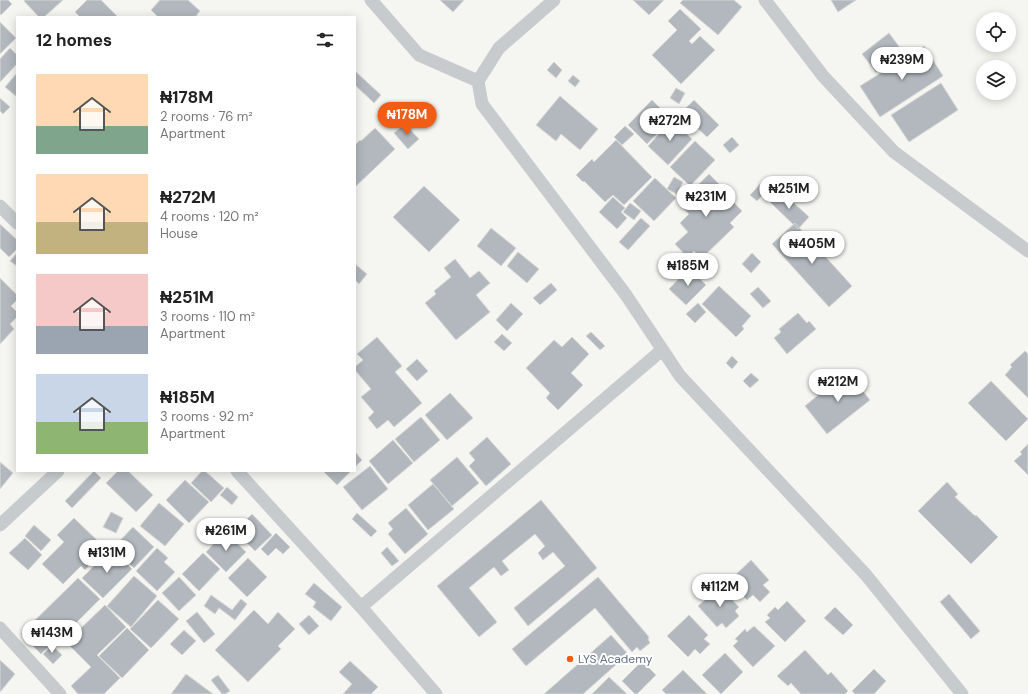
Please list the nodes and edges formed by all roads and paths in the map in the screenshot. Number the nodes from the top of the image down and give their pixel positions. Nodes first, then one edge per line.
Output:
1 (371, 0) edge
2 (554, 0) edge
3 (765, 0) edge
4 (478, 81) junction
5 (0, 206) edge
6 (16, 222) edge
7 (1028, 251) edge
8 (662, 350) junction
9 (57, 472) edge
10 (238, 472) edge
11 (0, 525) edge
12 (361, 607) junction
13 (0, 628) edge
14 (60, 694) edge
15 (436, 694) edge
16 (962, 694) edge

1 - 4 street
2 - 4 street
3 - 7 street
4 - 8 street
5 - 6 street
8 - 12 street
8 - 16 street
9 - 11 street
10 - 12 street
12 - 15 street
13 - 14 street

